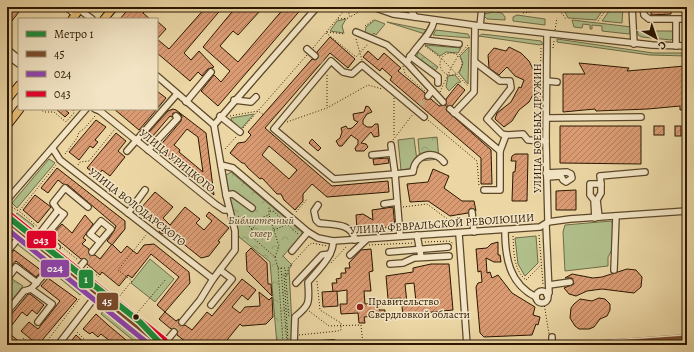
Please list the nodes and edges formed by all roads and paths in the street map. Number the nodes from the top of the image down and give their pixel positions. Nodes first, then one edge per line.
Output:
1 (66, 7) edge
2 (114, 7) edge
3 (317, 7) edge
4 (347, 7) edge
5 (373, 7) edge
6 (409, 7) edge
7 (482, 7) edge
8 (567, 7) edge
9 (608, 7) edge
10 (632, 7) edge
11 (643, 7) edge
12 (558, 8) junction
13 (359, 12) dead end
14 (78, 13) edge
15 (523, 13) dead end
16 (90, 18) edge
17 (105, 18) edge
18 (350, 18) junction
19 (415, 18) junction
20 (337, 19) junction
21 (375, 19) dead end
22 (566, 19) dead end
23 (687, 19) edge
24 (676, 20) junction
25 (434, 21) junction
26 (598, 21) dead end
27 (364, 26) dead end
28 (477, 26) junction
29 (326, 32) junction
30 (356, 32) dead end
31 (345, 34) dead end
32 (546, 34) junction
33 (356, 39) dead end
34 (474, 39) junction
35 (423, 42) junction
36 (369, 43) dead end
37 (459, 44) dead end
38 (634, 44) junction
39 (676, 46) junction
40 (687, 46) edge
41 (541, 47) dead end
42 (7, 49) edge
43 (360, 53) junction
44 (7, 55) edge
45 (410, 56) junction
46 (458, 56) junction
47 (18, 58) edge
48 (442, 59) junction
49 (475, 62) junction
50 (18, 63) edge
51 (324, 64) junction
52 (405, 64) junction
53 (362, 65) junction
54 (451, 68) junction
55 (211, 72) dead end
56 (448, 74) junction
57 (456, 74) junction
58 (158, 77) edge
59 (547, 81) junction
60 (557, 82) dead end
61 (438, 83) dead end
62 (18, 86) edge
63 (394, 92) junction
64 (474, 92) junction
65 (177, 94) junction
66 (430, 94) junction
67 (437, 95) junction
68 (256, 96) dead end
69 (7, 100) edge
70 (234, 100) junction
71 (186, 102) junction
72 (443, 102) dead end
73 (327, 108) junction
74 (418, 108) junction
75 (19, 110) edge
76 (41, 110) edge
77 (73, 110) edge
78 (85, 110) edge
79 (258, 111) junction
80 (96, 112) edge
81 (264, 114) dead end
82 (176, 116) dead end
83 (220, 116) junction
84 (229, 116) dead end
85 (424, 117) joint
86 (641, 117) dead end
87 (547, 118) junction
88 (214, 125) junction
89 (7, 126) edge
90 (277, 126) junction
91 (75, 129) dead end
92 (113, 131) dead end
93 (79, 132) junction
94 (240, 132) junction
95 (506, 135) junction
96 (394, 137) junction
97 (539, 140) junction
98 (136, 141) junction
99 (546, 141) junction
100 (392, 143) joint
101 (53, 149) junction
102 (225, 149) dead end
103 (148, 150) junction
104 (127, 151) dead end
105 (500, 151) junction
106 (65, 154) dead end
107 (392, 154) junction
108 (372, 155) dead end
109 (444, 162) dead end
110 (57, 164) dead end
111 (78, 165) dead end
112 (221, 165) junction
113 (645, 172) dead end
114 (395, 174) junction
115 (601, 184) junction
116 (145, 190) dead end
117 (484, 190) joint
118 (226, 195) junction
119 (308, 199) dead end
120 (7, 200) edge
121 (7, 204) edge
122 (271, 204) dead end
123 (384, 204) dead end
124 (318, 205) dead end
125 (399, 205) junction
126 (88, 207) dead end
127 (252, 208) dead end
128 (58, 210) junction
129 (19, 211) junction
130 (270, 211) junction
131 (687, 211) edge
132 (232, 212) junction
133 (296, 212) dead end
134 (472, 212) dead end
135 (128, 213) junction
136 (269, 215) junction
137 (616, 216) junction
138 (597, 218) junction
139 (7, 220) edge
140 (547, 223) junction
141 (287, 225) junction
142 (37, 226) dead end
143 (450, 226) dead end
144 (370, 227) dead end
145 (252, 229) junction
146 (274, 230) junction
147 (505, 230) junction
148 (23, 231) junction
149 (308, 232) junction
150 (371, 232) dead end
151 (474, 232) junction
152 (147, 234) dead end
153 (459, 234) junction
154 (299, 235) dead end
155 (417, 235) junction
156 (539, 235) dead end
157 (400, 236) junction
158 (513, 236) dead end
159 (45, 237) junction
160 (355, 240) junction
161 (366, 240) junction
162 (333, 241) junction
163 (100, 242) dead end
164 (36, 244) junction
165 (347, 246) dead end
166 (57, 247) dead end
167 (448, 248) dead end
168 (420, 249) junction
169 (292, 251) dead end
170 (7, 252) edge
171 (92, 252) tunnel mouth
172 (389, 252) dead end
173 (330, 254) junction
174 (350, 255) dead end
175 (449, 256) dead end
176 (275, 257) junction
177 (421, 257) junction
178 (58, 259) junction
179 (84, 262) tunnel mouth
180 (390, 264) dead end
181 (541, 264) junction
182 (278, 268) junction
183 (281, 268) junction
184 (327, 268) dead end
185 (220, 270) junction
186 (614, 270) dead end
187 (74, 274) junction
188 (317, 278) dead end
189 (7, 279) edge
190 (166, 279) dead end
191 (213, 279) junction
192 (526, 280) junction
193 (570, 282) dead end
194 (37, 283) junction
195 (296, 283) dead end
196 (549, 285) junction
197 (520, 286) junction
198 (31, 289) junction
199 (98, 293) junction
200 (545, 293) junction
201 (536, 297) junction
202 (80, 298) dead end
203 (118, 298) dead end
204 (544, 303) junction
205 (210, 305) dead end
206 (306, 308) junction
207 (7, 312) edge
208 (137, 313) dead end
209 (38, 322) dead end
210 (182, 322) tunnel mouth
211 (341, 326) junction
212 (77, 332) dead end
213 (174, 332) tunnel mouth
214 (295, 335) junction
215 (552, 337) joint
216 (23, 338) dead end
217 (86, 340) dead end
218 (683, 341) edge
219 (154, 343) edge
220 (333, 343) dead end
221 (287, 344) edge
222 (32, 345) edge
223 (44, 345) edge
224 (58, 345) edge
225 (162, 345) edge
226 (294, 345) edge
227 (306, 345) edge
228 (363, 345) edge
229 (466, 345) edge
230 (552, 345) edge
231 (588, 345) edge

1 - 14 street
2 - 17 main road
3 - 70 street
4 - 18 path
4 - 20 path
5 - 19 street
6 - 19 street
7 - 28 street
8 - 12 path
9 - 26 path
10 - 38 street
11 - 24 street
12 - 15 path
12 - 22 path
13 - 18 path
14 - 16 street
18 - 20 path
19 - 25 street
20 - 29 path
21 - 27 path
23 - 24 street
24 - 39 street
25 - 28 street
25 - 35 street
28 - 32 street
28 - 34 street
29 - 31 path
29 - 43 path
29 - 79 path
30 - 52 street
32 - 38 street
32 - 59 street, УЛИЦА БОЕВЫХ ДРУЖИН
33 - 43 path
34 - 46 path
34 - 49 street
35 - 37 street
35 - 45 street
35 - 48 path
36 - 43 path
38 - 39 street
39 - 40 street
41 - 97 path
42 - 47 street
43 - 53 path
44 - 50 street
45 - 52 street
45 - 61 street
46 - 48 path
46 - 54 path
46 - 57 path
48 - 54 path
48 - 56 path
49 - 64 street
49 - 95 street
51 - 53 street
51 - 73 path
51 - 90 street
52 - 66 street
52 - 66 path
53 - 63 street
54 - 56 path
54 - 57 path
55 - 71 street
56 - 57 path
56 - 67 path
57 - 64 path
58 - 65 street
59 - 60 street
59 - 87 street, УЛИЦА БОЕВЫХ ДРУЖИН
62 - 69 main road
63 - 73 path
63 - 74 street
63 - 96 path
64 - 105 street
65 - 71 street
65 - 98 street
66 - 67 street
67 - 72 street
68 - 70 street
70 - 83 street
71 - 88 street
73 - 90 path
74 - 85 street
74 - 96 path
75 - 89 main road
76 - 77 path
78 - 101 street
79 - 81 path
79 - 84 path
79 - 94 path
80 - 93 path
80 - 98 street, УЛИЦА УРИЦКОГО
82 - 103 street
83 - 88 street
83 - 94 street
85 - 117 path
86 - 87 street
87 - 99 street, УЛИЦА БОЕВЫХ ДРУЖИН
88 - 112 street
90 - 114 street
91 - 93 path
92 - 111 path
93 - 106 path
94 - 102 path
95 - 97 street
95 - 105 street
96 - 100 path
97 - 99 street
98 - 103 street, УЛИЦА УРИЦКОГО
98 - 104 street
99 - 140 street, УЛИЦА БОЕВЫХ ДРУЖИН
100 - 107 street
101 - 120 street
101 - 135 street, УЛИЦА ВОЛОДАРСКОГО
103 - 132 street, УЛИЦА УРИЦКОГО
105 - 117 street
107 - 108 street
107 - 114 street
109 - 114 street
110 - 129 path
112 - 118 street
112 - 149 street, УЛИЦА ФЕВРАЛЬСКОЙ РЕВОЛЮЦИИ
113 - 115 street
114 - 125 street
115 - 138 street
115 - 138 street
116 - 135 street
118 - 127 street
118 - 132 street
119 - 133 path
121 - 129 path
122 - 130 path
123 - 125 street
124 - 160 street
125 - 143 path
125 - 157 street
126 - 128 street
128 - 159 street
128 - 164 street
129 - 142 path
130 - 136 path
130 - 141 path
131 - 137 street, УЛИЦА ФЕВРАЛЬСКОЙ РЕВОЛЮЦИИ
132 - 145 path
132 - 185 street
134 - 151 street
135 - 191 street, УЛИЦА ВОЛОДАРСКОГО
136 - 145 path
136 - 146 path
137 - 138 street, УЛИЦА ФЕВРАЛЬСКОЙ РЕВОЛЮЦИИ
137 - 186 street
138 - 140 street, УЛИЦА ФЕВРАЛЬСКОЙ РЕВОЛЮЦИИ
139 - 148 street
140 - 147 street, УЛИЦА ФЕВРАЛЬСКОЙ РЕВОЛЮЦИИ
140 - 196 street, УЛИЦА БОЕВЫХ ДРУЖИН
141 - 146 path
141 - 154 path
144 - 150 path
145 - 176 path
146 - 176 path
147 - 151 street, УЛИЦА ФЕВРАЛЬСКОЙ РЕВОЛЮЦИИ
147 - 197 street
148 - 164 street
148 - 170 street
149 - 162 street, УЛИЦА ФЕВРАЛЬСКОЙ РЕВОЛЮЦИИ
149 - 169 street
151 - 153 street, УЛИЦА ФЕВРАЛЬСКОЙ РЕВОЛЮЦИИ
152 - 203 path
153 - 155 street, УЛИЦА ФЕВРАЛЬСКОЙ РЕВОЛЮЦИИ
153 - 229 street
155 - 157 street, УЛИЦА ФЕВРАЛЬСКОЙ РЕВОЛЮЦИИ
155 - 168 street
156 - 181 path
157 - 161 street, УЛИЦА ФЕВРАЛЬСКОЙ РЕВОЛЮЦИИ
158 - 192 path
159 - 164 street
159 - 166 street
160 - 161 street, УЛИЦА ФЕВРАЛЬСКОЙ РЕВОЛЮЦИИ
160 - 162 street, УЛИЦА ФЕВРАЛЬСКОЙ РЕВОЛЮЦИИ
161 - 174 street
162 - 173 street
163 - 171 street
164 - 178 street
165 - 184 path
167 - 168 street
168 - 172 street
168 - 177 street
173 - 195 street
173 - 206 street
175 - 177 street
176 - 182 path
177 - 180 street
178 - 187 street
178 - 194 street
179 - 187 street
181 - 192 path
181 - 200 path
182 - 183 path
182 - 221 path
183 - 221 path
183 - 221 path
185 - 191 street
185 - 205 street
187 - 199 street
188 - 211 path
189 - 194 street
190 - 208 path
191 - 210 street
192 - 197 path
193 - 196 street
194 - 198 street
196 - 200 street, УЛИЦА БОЕВЫХ ДРУЖИН
197 - 201 street
198 - 207 street
198 - 209 street
199 - 219 street
199 - 224 street
200 - 201 street
200 - 204 street
201 - 204 street
202 - 223 path
204 - 215 path
206 - 211 path
206 - 214 street
211 - 214 path
211 - 228 path
212 - 217 path
213 - 225 street
214 - 226 street
215 - 230 street
216 - 222 path
218 - 231 street
219 - 225 street
220 - 227 street

